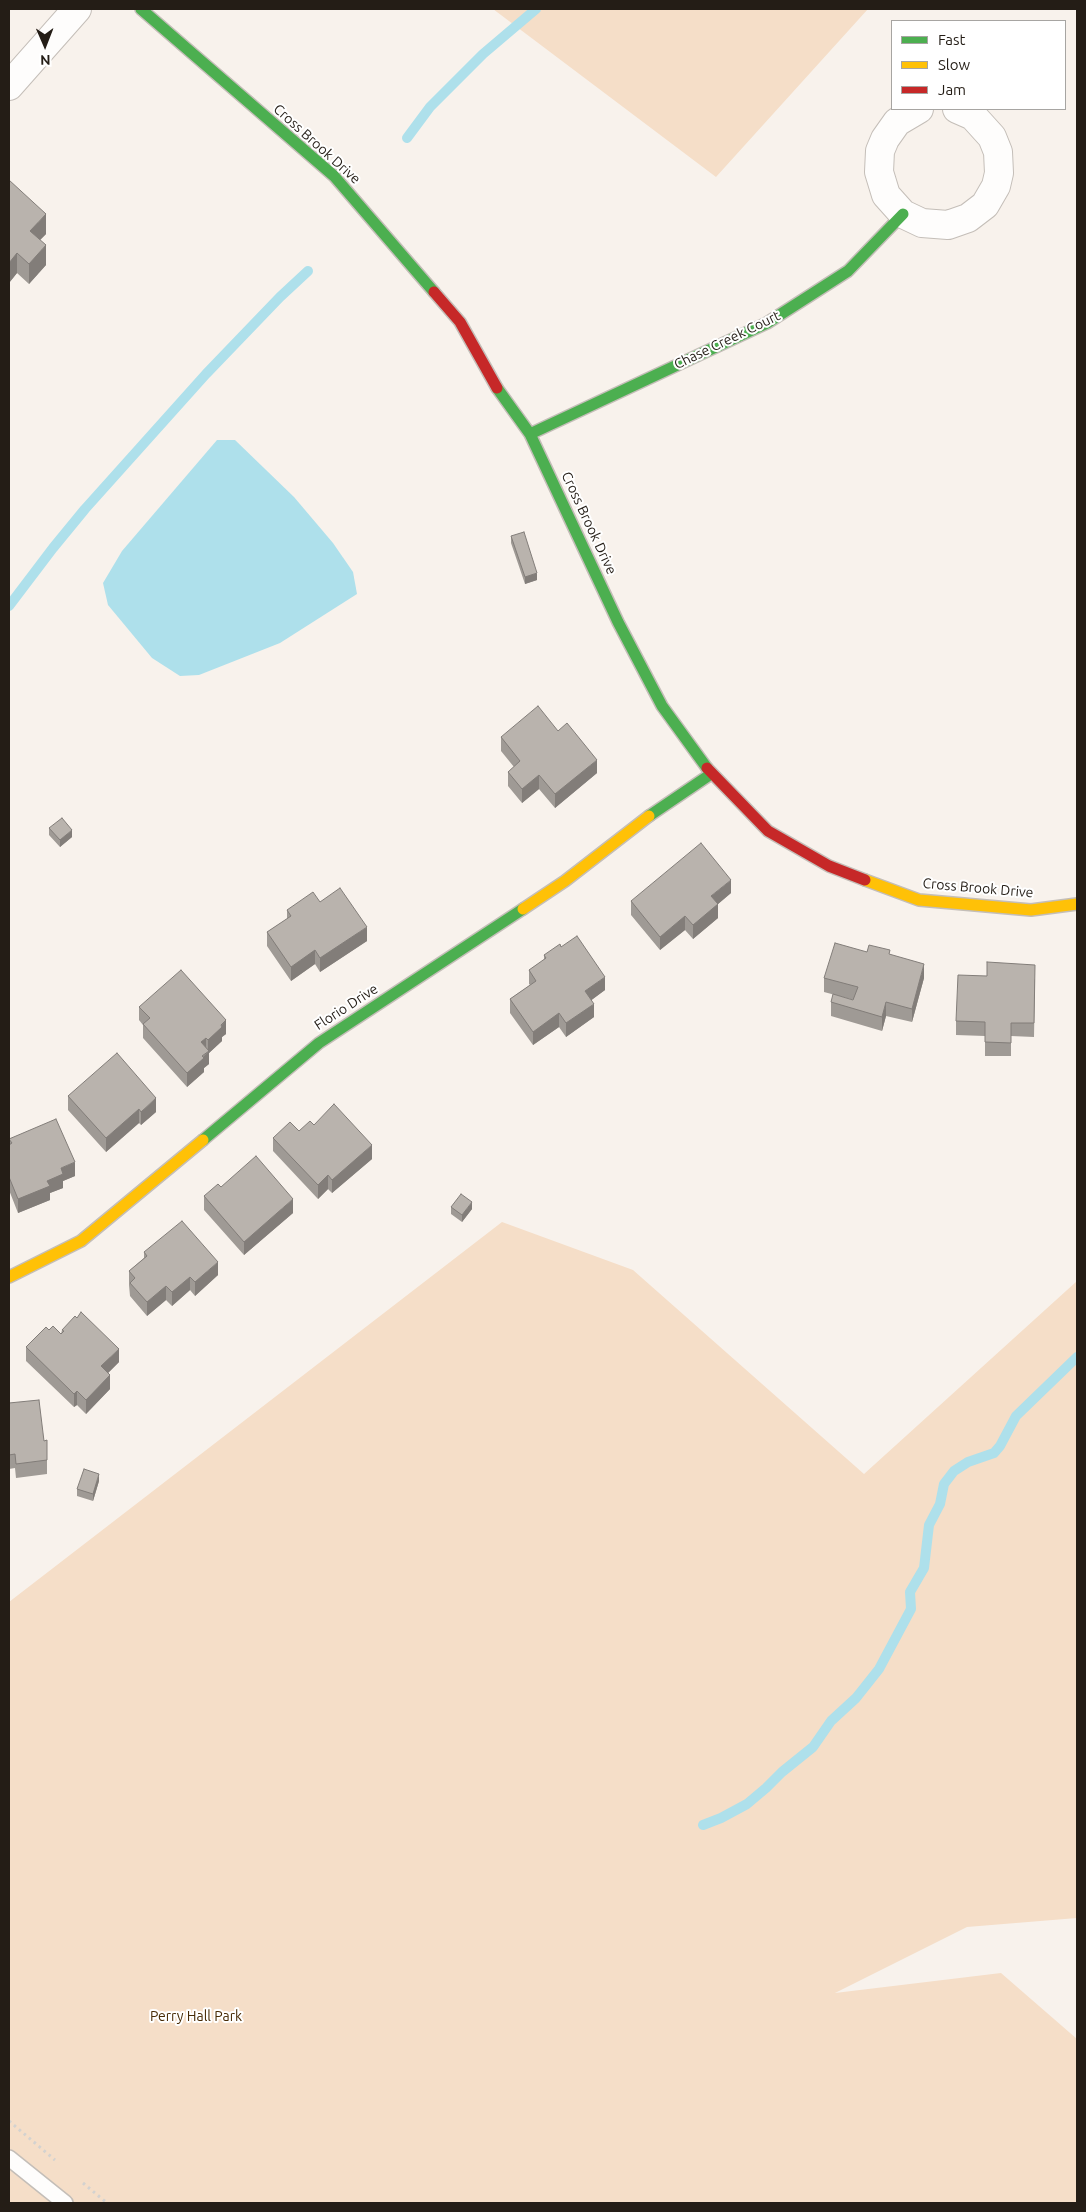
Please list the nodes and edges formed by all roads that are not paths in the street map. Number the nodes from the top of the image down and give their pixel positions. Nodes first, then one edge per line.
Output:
1 (77, 9) edge
2 (141, 9) edge
3 (9, 86) edge
4 (917, 110) edge
5 (960, 110) edge
6 (903, 214) junction
7 (530, 434) junction
8 (711, 774) junction
9 (1077, 904) edge
10 (9, 1277) edge
11 (9, 2158) edge
12 (65, 2203) edge

1 - 3 street
2 - 7 street, Cross Brook Drive
4 - 6 street
5 - 6 street
6 - 7 street, Chase Creek Court
7 - 8 street, Cross Brook Drive
8 - 9 street, Cross Brook Drive
8 - 10 street, Florio Drive
11 - 12 lane

